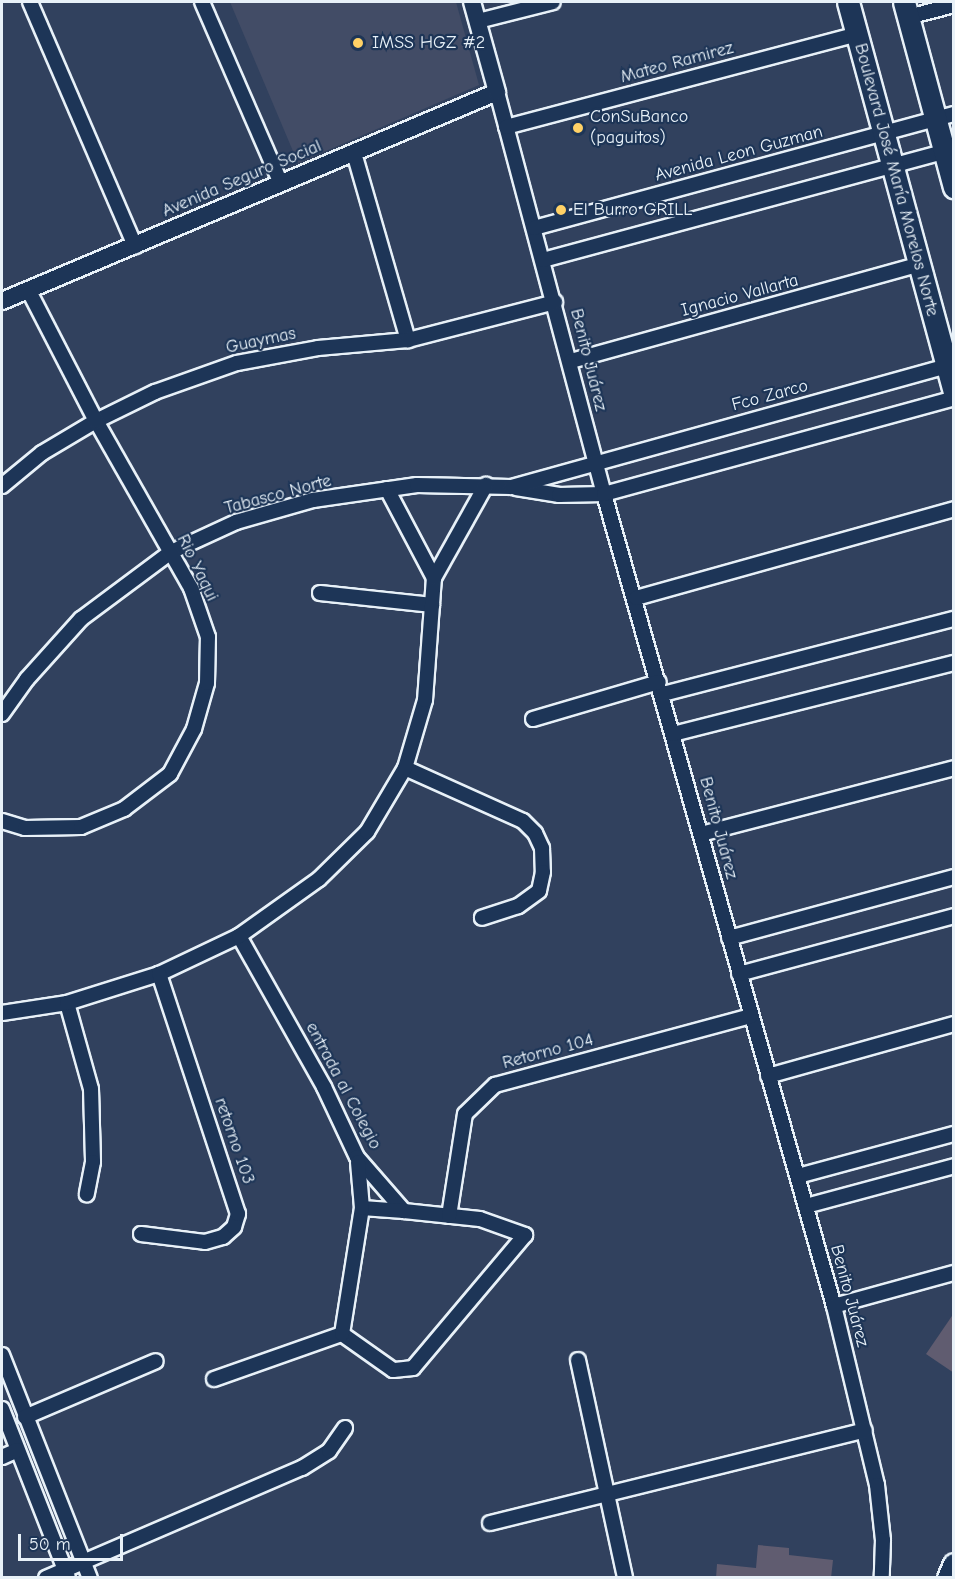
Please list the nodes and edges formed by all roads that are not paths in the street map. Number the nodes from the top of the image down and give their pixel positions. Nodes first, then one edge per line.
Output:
1 (30, 2) edge
2 (202, 2) edge
3 (472, 2) edge
4 (553, 2) edge
5 (848, 2) edge
6 (954, 5) edge
7 (906, 9) edge
8 (478, 21) junction
9 (857, 34) junction
10 (497, 92) junction
11 (945, 117) edge
12 (506, 127) junction
13 (884, 133) junction
14 (949, 150) edge
15 (354, 153) junction
16 (892, 166) junction
17 (281, 184) junction
18 (954, 187) edge
19 (534, 228) junction
20 (135, 246) junction
21 (543, 260) junction
22 (918, 265) junction
23 (28, 289) junction
24 (2, 300) edge
25 (555, 302) junction
26 (408, 340) junction
27 (571, 361) junction
28 (950, 365) edge
29 (954, 393) edge
30 (954, 398) edge
31 (96, 421) junction
32 (595, 461) junction
33 (486, 485) junction
34 (2, 486) edge
35 (511, 487) junction
36 (387, 489) junction
37 (604, 494) junction
38 (954, 509) edge
39 (171, 552) junction
40 (434, 578) junction
41 (320, 593) dead end
42 (636, 598) junction
43 (432, 605) junction
44 (954, 619) edge
45 (954, 663) edge
46 (661, 688) junction
47 (2, 714) edge
48 (533, 719) dead end
49 (674, 734) junction
50 (405, 768) junction
51 (954, 768) edge
52 (2, 821) edge
53 (701, 834) junction
54 (954, 877) edge
55 (954, 916) edge
56 (482, 918) dead end
57 (239, 936) junction
58 (729, 938) junction
59 (159, 974) junction
60 (739, 974) junction
61 (67, 1003) junction
62 (4, 1014) edge
63 (751, 1016) junction
64 (954, 1024) edge
65 (768, 1076) junction
66 (954, 1134) edge
67 (357, 1157) junction
68 (954, 1166) edge
69 (798, 1176) junction
70 (87, 1194) dead end
71 (806, 1206) junction
72 (362, 1208) junction
73 (404, 1211) junction
74 (450, 1216) junction
75 (141, 1234) dead end
76 (954, 1274) edge
77 (834, 1306) junction
78 (342, 1334) junction
79 (2, 1355) edge
80 (578, 1360) dead end
81 (156, 1361) dead end
82 (214, 1379) dead end
83 (2, 1409) edge
84 (25, 1417) junction
85 (345, 1428) dead end
86 (865, 1430) junction
87 (18, 1450) junction
88 (2, 1457) edge
89 (608, 1493) junction
90 (490, 1523) dead end
91 (83, 1561) junction
92 (954, 1564) edge
93 (67, 1574) edge
94 (46, 1578) edge
95 (90, 1578) edge
96 (625, 1578) edge
97 (882, 1578) edge
98 (948, 1578) edge

1 - 20 street
2 - 17 street
3 - 8 street
4 - 8 street
5 - 9 main road, Boulevard José María Morelos Norte
6 - 7 street
7 - 11 main road
8 - 10 street
9 - 12 street, Mateo Ramirez
9 - 13 main road, Boulevard José María Morelos Norte
10 - 12 street, Benito Juárez
10 - 15 street, Avenida Seguro Social
11 - 13 street, Avenida Leon Guzman
11 - 14 main road
12 - 19 street, Benito Juárez
13 - 16 main road, Boulevard José María Morelos Norte
13 - 19 street, Avenida Leon Guzman
14 - 16 street
14 - 18 main road
15 - 17 street, Avenida Seguro Social
15 - 26 street
16 - 21 street
16 - 22 main road, Boulevard José María Morelos Norte
17 - 20 street, Avenida Seguro Social
19 - 21 street, Benito Juárez
20 - 23 street, Avenida Seguro Social
21 - 25 street, Benito Juárez
22 - 27 street, Ignacio Vallarta
22 - 28 main road, Boulevard José María Morelos Norte
23 - 24 street, Avenida Seguro Social
23 - 31 street, Rio Yaqui
25 - 26 street, Guaymas
25 - 27 street, Benito Juárez
26 - 31 street, Guaymas
27 - 32 street, Benito Juárez
28 - 29 main road, Boulevard José María Morelos Norte
28 - 32 street, Fco Zarco
30 - 37 street
31 - 34 street, Guaymas
31 - 39 street, Rio Yaqui
32 - 35 street, Tabasco Norte
32 - 37 street, Benito Juárez
33 - 35 street, Tabasco Norte
33 - 36 street, Tabasco Norte
33 - 40 street
35 - 37 street
36 - 39 street, Tabasco Norte
36 - 40 street
37 - 42 street, Benito Juárez
38 - 42 street
39 - 47 street, Tabasco Norte
39 - 52 street, Rio Yaqui
40 - 43 street
41 - 43 street
42 - 46 street, Benito Juárez
43 - 50 street
44 - 46 street
45 - 49 street
46 - 48 street
46 - 49 street, Benito Juárez
49 - 53 street, Benito Juárez
50 - 56 street
50 - 57 street
51 - 53 street
53 - 58 street, Benito Juárez
54 - 58 street
55 - 60 street
57 - 59 street
57 - 67 street, entrada al Colegio
58 - 60 street, Benito Juárez
59 - 61 street
59 - 75 street, retorno 103
60 - 63 street, Benito Juárez
61 - 62 street
61 - 70 street
63 - 65 street, Benito Juárez
63 - 74 street, Retorno 104
64 - 65 street
65 - 69 street, Benito Juárez
66 - 69 street
67 - 72 street
67 - 73 street, entrada al Colegio
68 - 71 street
69 - 71 street, Benito Juárez
71 - 77 street, Benito Juárez
72 - 73 street
72 - 78 street
73 - 74 street
74 - 78 street
76 - 77 street
77 - 86 street, Benito Juárez
78 - 82 street
79 - 84 street
80 - 89 street
81 - 84 street
83 - 87 street
84 - 91 street
85 - 91 street
86 - 89 street
86 - 97 street, Benito Juárez
87 - 88 street
87 - 93 street
89 - 90 street
89 - 96 street
91 - 93 street
91 - 95 street
92 - 98 main road
93 - 94 street

